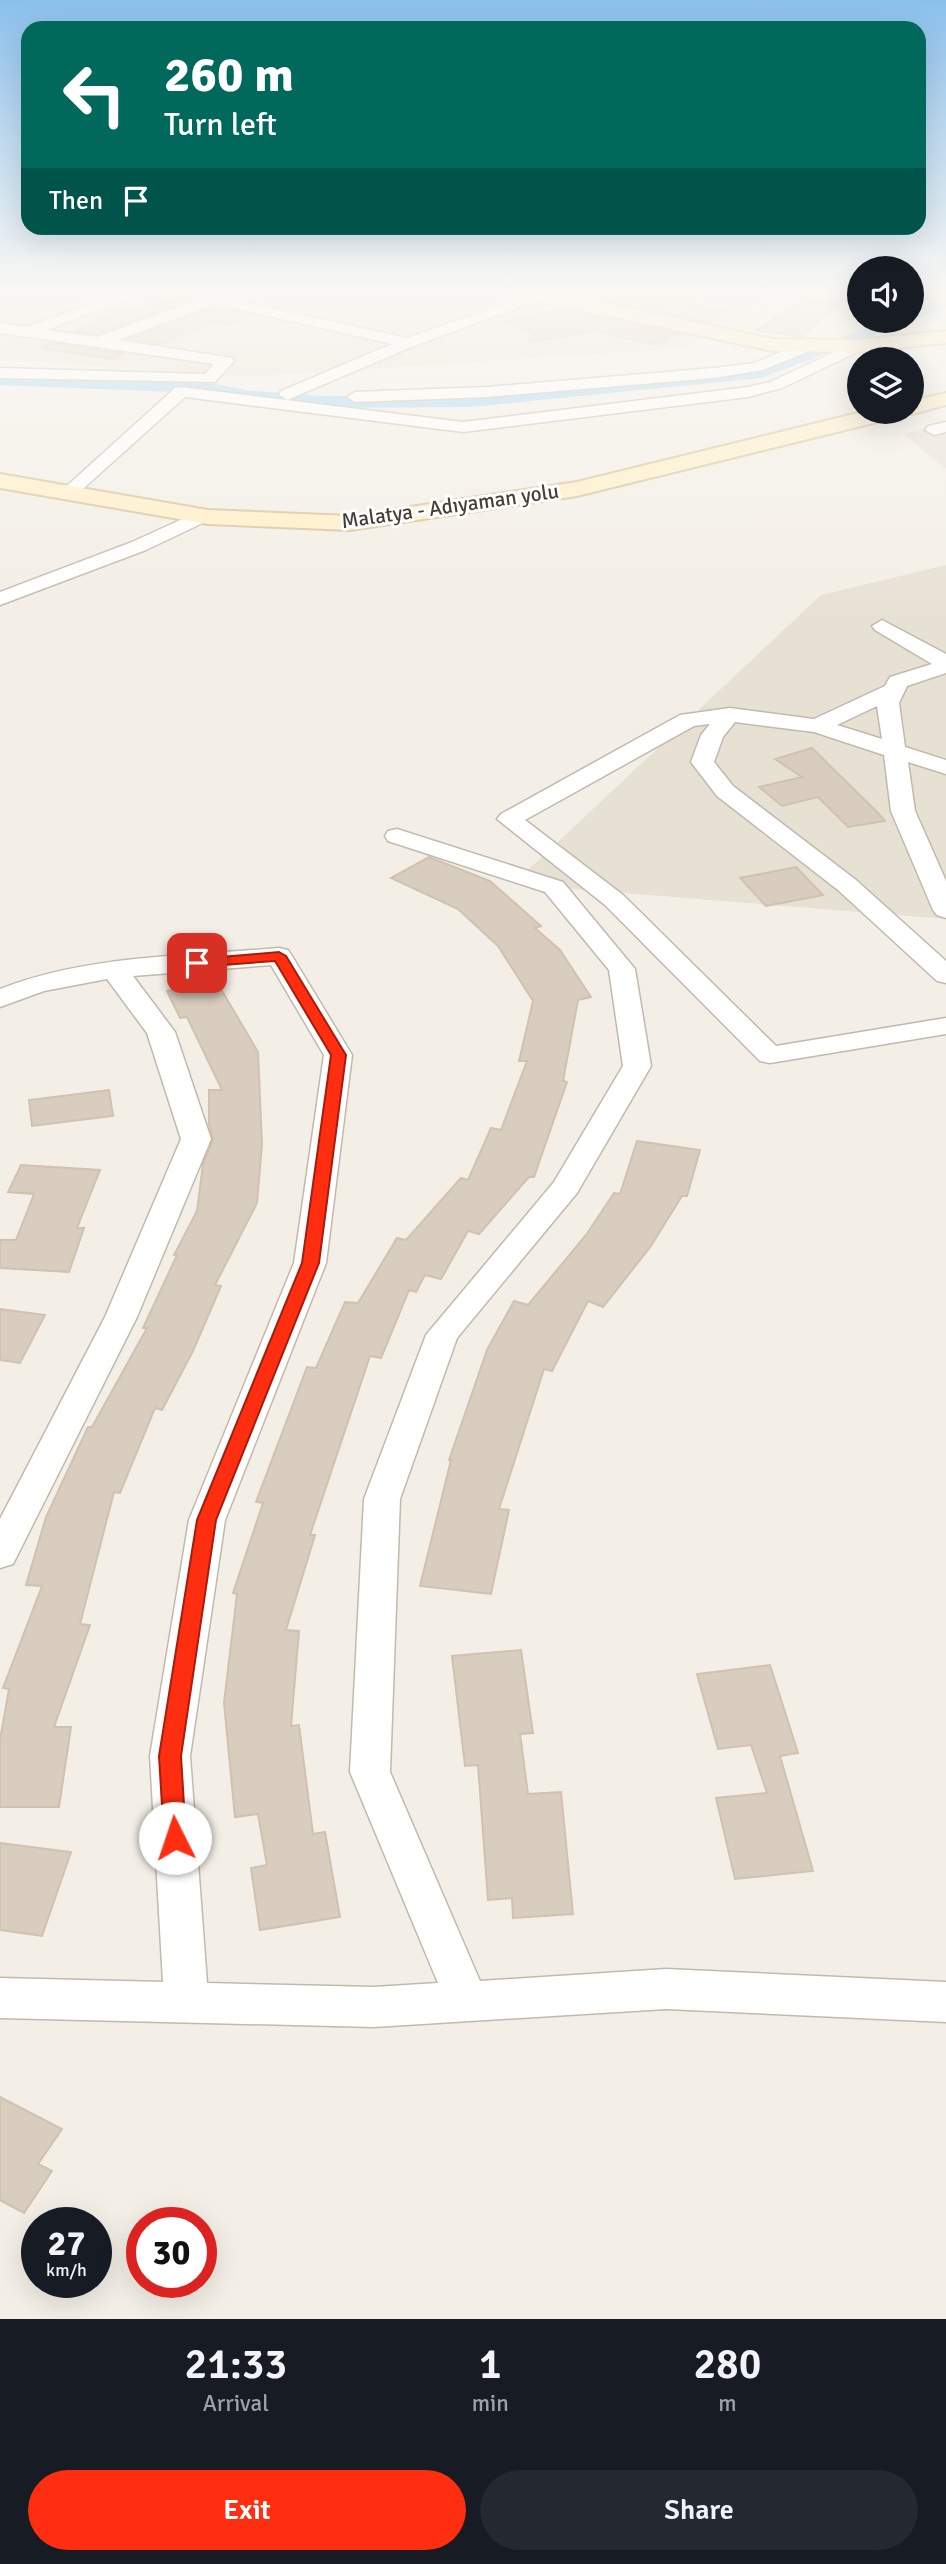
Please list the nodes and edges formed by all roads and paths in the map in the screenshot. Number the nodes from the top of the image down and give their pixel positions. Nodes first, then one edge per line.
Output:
1 (172, 400) edge
2 (247, 400) edge
3 (681, 400) edge
4 (847, 423) edge
5 (0, 481) edge
6 (68, 493) junction
7 (202, 516) junction
8 (0, 598) edge
9 (882, 626) dead end
10 (946, 665) edge
11 (894, 690) junction
12 (730, 715) junction
13 (817, 726) junction
14 (894, 749) junction
15 (946, 767) edge
16 (397, 836) dead end
17 (946, 910) edge
18 (114, 970) junction
19 (946, 975) edge
20 (0, 999) edge
21 (946, 1026) edge
22 (0, 1554) edge
23 (0, 1998) edge
24 (467, 2001) junction
25 (946, 2002) edge
26 (186, 2003) junction

1 - 6 street
2 - 3 street
4 - 7 main road, Malatya - Adıyaman yolu
5 - 6 main road, Malatya - Adıyaman yolu
6 - 7 main road, Malatya - Adıyaman yolu
7 - 8 street
9 - 10 street
10 - 11 street
11 - 13 street
11 - 14 street
12 - 13 street
12 - 19 street
12 - 21 street
13 - 14 street
14 - 15 street
14 - 17 street
16 - 24 street
18 - 20 street
18 - 22 street
18 - 26 street
23 - 26 street
24 - 25 street
24 - 26 street

